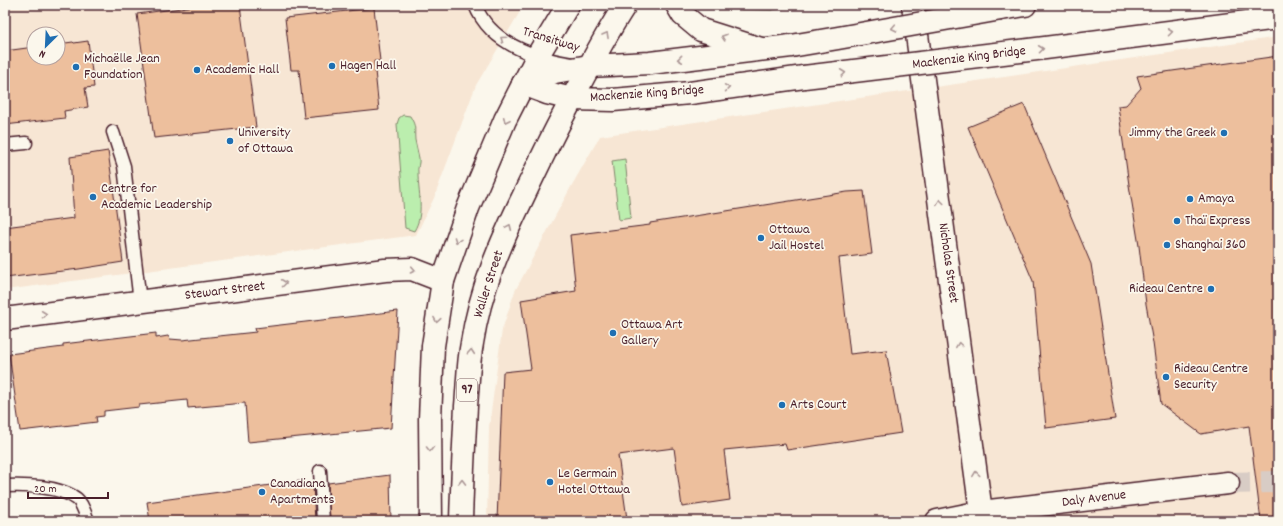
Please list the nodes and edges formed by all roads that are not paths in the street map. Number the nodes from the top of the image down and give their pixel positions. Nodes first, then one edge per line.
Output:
1 (474, 5) edge
2 (568, 5) edge
3 (625, 5) edge
4 (677, 5) edge
5 (913, 5) edge
6 (1025, 5) edge
7 (1278, 18) edge
8 (761, 49) junction
9 (538, 55) junction
10 (589, 66) junction
11 (523, 84) junction
12 (572, 99) junction
13 (113, 132) dead end
14 (26, 143) dead end
15 (5, 145) edge
16 (443, 281) junction
17 (140, 302) junction
18 (5, 319) edge
19 (320, 471) dead end
20 (1228, 483) tunnel mouth
21 (5, 486) edge
22 (982, 517) edge
23 (88, 521) edge
24 (323, 521) edge
25 (431, 521) edge
26 (461, 521) edge
27 (937, 521) edge

9 -> 1 lane, Transitway
2 - 9 main road
10 -> 3 main road
8 -> 4 main road
22 -> 5 main road, Nicholas Street
6 -> 8 main road, bridge
12 -> 7 main road, Mackenzie King Bridge, bridge
8 -> 10 main road
9 - 10 lane, Transitway
9 - 11 main road
10 - 11 main road
10 - 12 main road, Waller Street / 97
11 - 12 main road, Mackenzie King Bridge
11 -> 16 main road
26 -> 12 main road, Waller Street / 97
13 - 17 lane
14 - 15 lane
17 -> 16 main road, Stewart Street
16 -> 25 main road
18 -> 17 main road, Stewart Street
19 - 24 lane
20 - 22 main road, Daly Avenue
21 - 23 lane
22 - 27 main road, Daly Avenue

